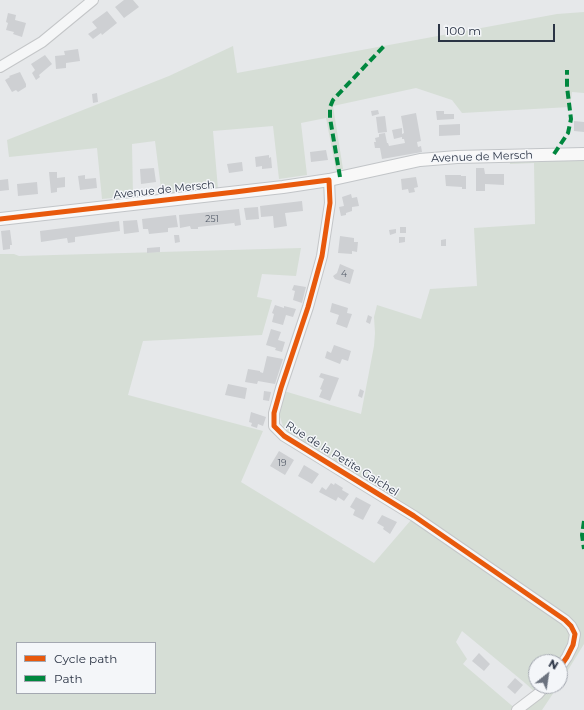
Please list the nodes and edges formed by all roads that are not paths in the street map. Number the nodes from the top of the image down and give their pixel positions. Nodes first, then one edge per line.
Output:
1 (93, 0) edge
2 (0, 66) edge
3 (584, 154) edge
4 (329, 180) junction
5 (0, 219) edge
6 (568, 655) edge
7 (538, 694) edge
8 (517, 710) edge

1 - 2 street
3 - 4 main road, Avenue de Mersch
4 - 5 main road, Avenue de Mersch
4 - 6 street, Rue de la Petite Gaichel
7 - 8 street

